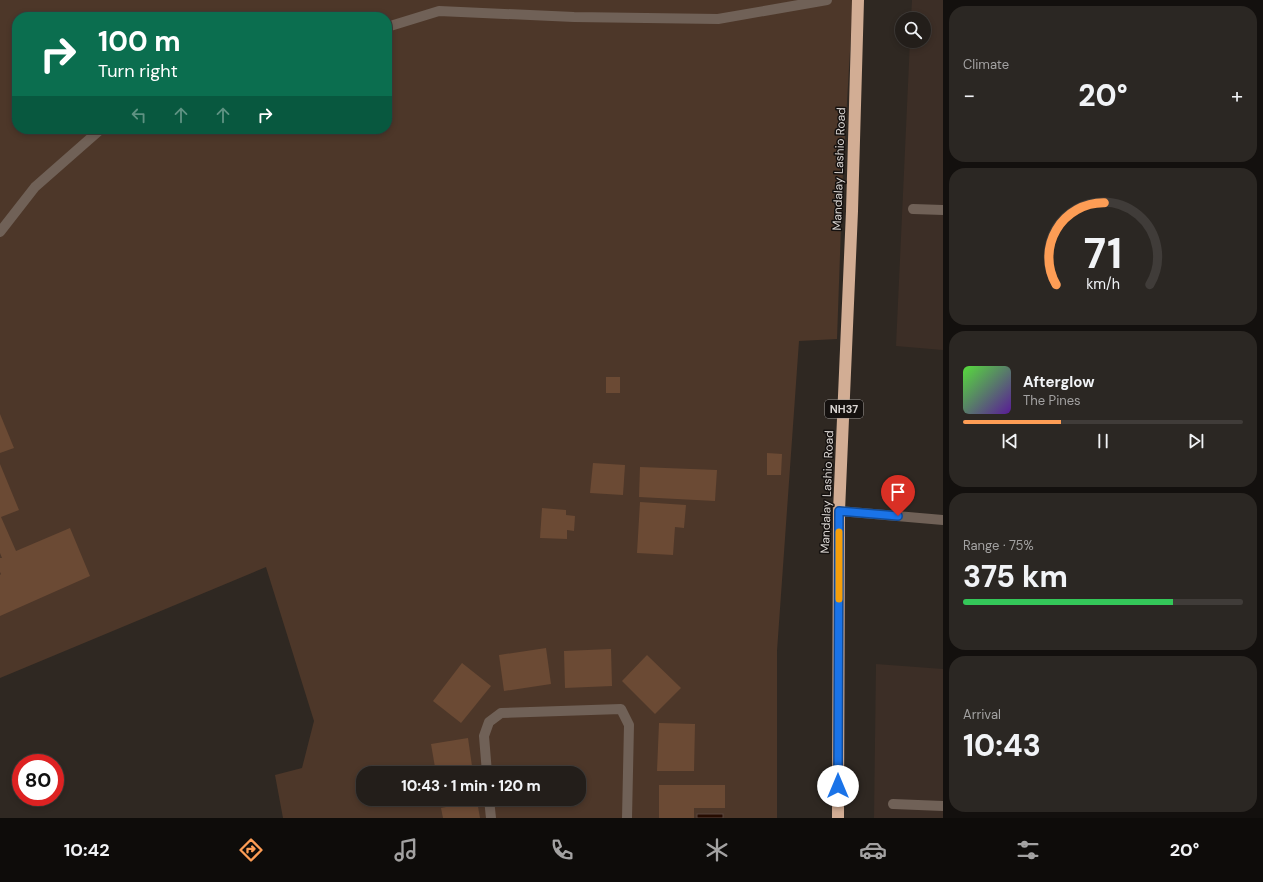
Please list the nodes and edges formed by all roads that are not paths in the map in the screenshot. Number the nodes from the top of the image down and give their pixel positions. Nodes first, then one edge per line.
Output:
1 (827, 0) edge
2 (858, 0) edge
3 (392, 25) edge
4 (95, 134) edge
5 (913, 209) dead end
6 (943, 210) edge
7 (0, 232) edge
8 (839, 511) junction
9 (943, 520) edge
10 (486, 766) edge
11 (893, 804) dead end
12 (490, 806) edge
13 (943, 806) edge
14 (491, 818) edge
15 (627, 818) edge
16 (838, 818) edge

1 - 3 street
2 - 8 highway, Mandalay Lashio Road / NH37
4 - 7 street
5 - 6 street
8 - 9 street
8 - 16 highway, Mandalay Lashio Road / NH37
10 - 15 street
11 - 13 street
12 - 14 street

